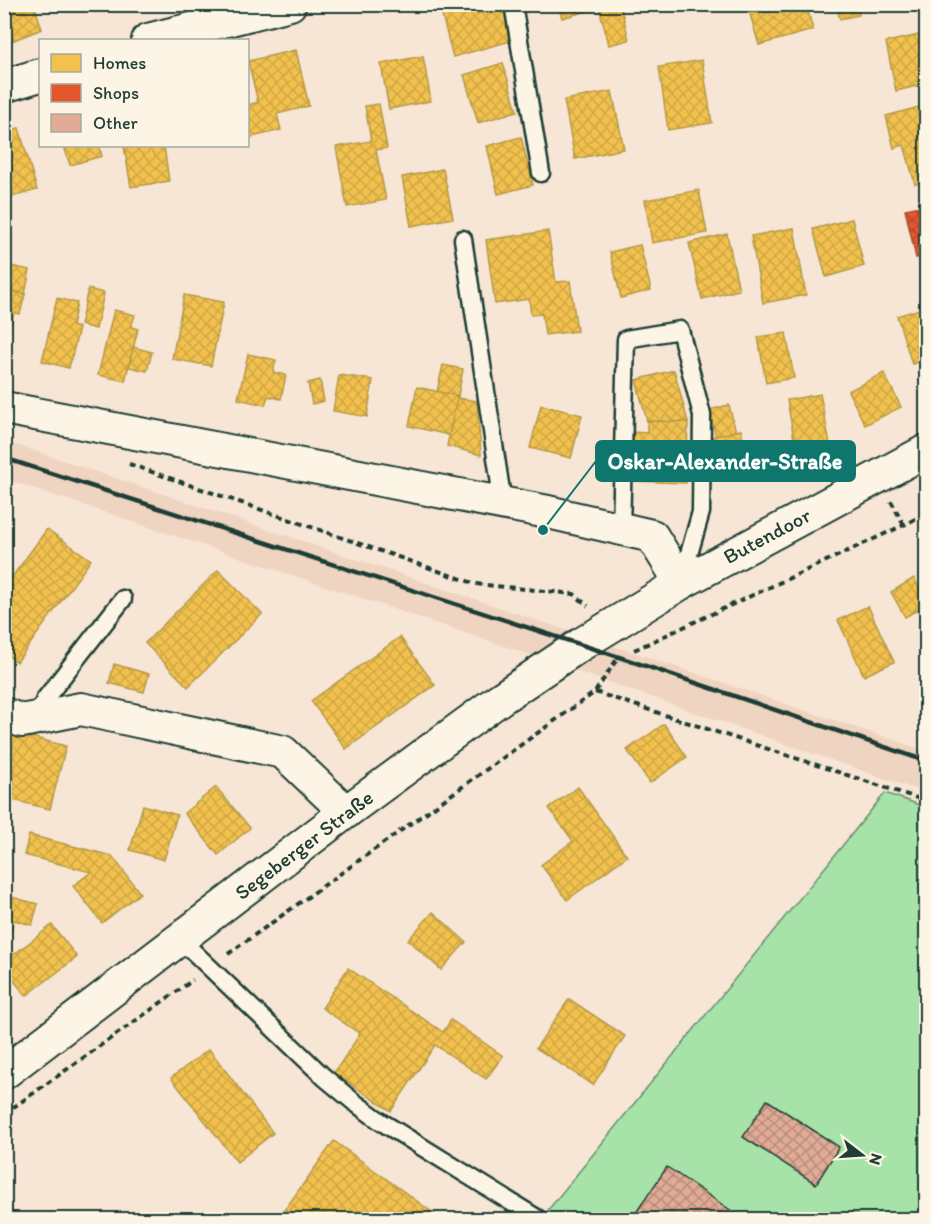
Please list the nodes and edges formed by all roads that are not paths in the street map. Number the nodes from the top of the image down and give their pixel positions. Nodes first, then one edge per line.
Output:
1 (290, 4) edge
2 (513, 4) edge
3 (152, 39) edge
4 (39, 75) edge
5 (4, 86) edge
6 (541, 173) dead end
7 (463, 239) dead end
8 (4, 408) edge
9 (927, 451) edge
10 (503, 504) junction
11 (621, 529) junction
12 (681, 583) junction
13 (123, 599) dead end
14 (611, 626) joint
15 (4, 714) edge
16 (37, 718) junction
17 (346, 812) junction
18 (180, 939) junction
19 (4, 1073) edge
20 (540, 1220) edge

1 - 3 street
2 - 6 lane
4 - 5 street
7 - 10 lane
8 - 10 street
9 - 12 street, Butendoor
10 - 11 street
11 - 12 street
11 - 12 lane
12 - 14 street, Butendoor
13 - 16 lane
14 - 17 street, Segeberger Straße
15 - 16 street
16 - 17 street
17 - 18 street, Segeberger Straße
18 - 19 street, Segeberger Straße
18 - 20 lane

